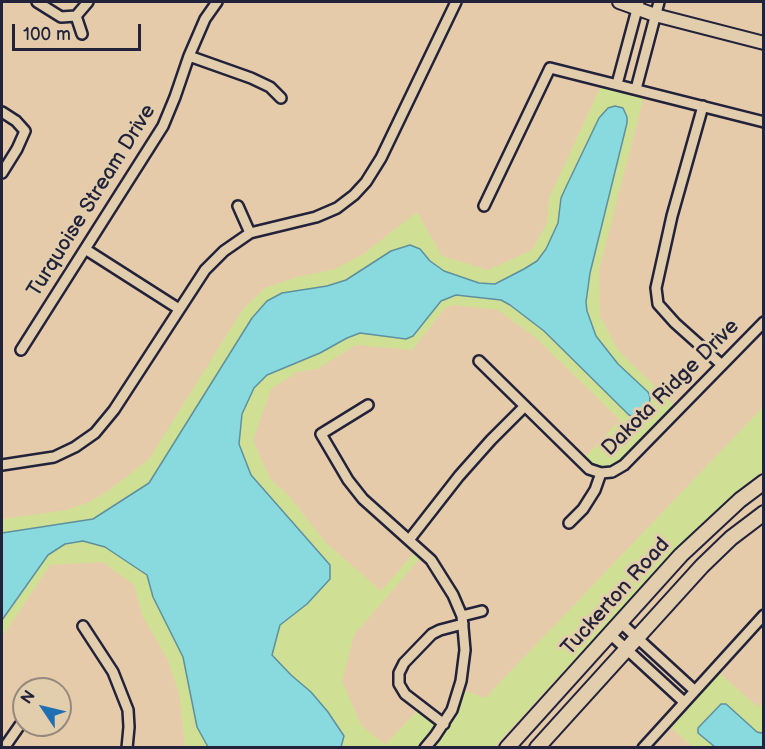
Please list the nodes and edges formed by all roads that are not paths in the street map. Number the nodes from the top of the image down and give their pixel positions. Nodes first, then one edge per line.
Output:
1 (37, 2) edge
2 (88, 2) edge
3 (217, 2) edge
4 (456, 2) edge
5 (619, 2) edge
6 (659, 2) edge
7 (638, 6) edge
8 (76, 15) junction
9 (655, 15) junction
10 (82, 34) dead end
11 (630, 34) junction
12 (649, 39) junction
13 (764, 43) edge
14 (626, 52) junction
15 (189, 56) junction
16 (645, 56) junction
17 (617, 84) junction
18 (636, 89) junction
19 (281, 98) dead end
20 (703, 106) junction
21 (2, 112) edge
22 (764, 122) edge
23 (2, 173) edge
24 (238, 206) dead end
25 (484, 206) dead end
26 (250, 233) junction
27 (85, 249) junction
28 (179, 309) junction
29 (764, 322) edge
30 (21, 350) dead end
31 (478, 361) dead end
32 (722, 365) junction
33 (368, 405) dead end
34 (525, 406) junction
35 (2, 465) edge
36 (601, 473) junction
37 (764, 482) edge
38 (764, 513) edge
39 (569, 523) dead end
40 (410, 540) junction
41 (482, 611) dead end
42 (764, 615) edge
43 (462, 620) junction
44 (621, 622) junction
45 (84, 626) dead end
46 (610, 634) junction
47 (637, 638) junction
48 (627, 649) junction
49 (657, 656) junction
50 (646, 668) junction
51 (670, 668) junction
52 (659, 680) junction
53 (694, 690) junction
54 (684, 702) junction
55 (444, 724) junction
56 (128, 747) edge
57 (425, 747) edge
58 (507, 747) edge
59 (537, 747) edge
60 (642, 747) edge

1 - 8 street
2 - 8 street
3 - 15 street, Turquoise Stream Drive
4 - 26 street
5 - 7 street
6 - 9 street
7 - 9 street
7 - 11 street
8 - 10 street
9 - 12 street
9 - 13 street
11 - 12 street
11 - 14 street
12 - 16 street
14 - 16 street
14 - 17 street
15 - 19 street
15 - 27 street, Turquoise Stream Drive
16 - 18 street
17 - 18 street
17 - 25 street
18 - 20 street
20 - 22 street
20 - 32 street
21 - 23 street
24 - 26 street
26 - 28 street
27 - 28 street
27 - 30 street, Turquoise Stream Drive
28 - 35 street
29 - 32 street, Dakota Ridge Drive
31 - 34 street
32 - 36 street, Dakota Ridge Drive
33 - 40 street
34 - 36 street
34 - 40 street
36 - 39 street
37 - 44 main road, Tuckerton Road
38 - 47 main road, Tuckerton Road
40 - 43 street
41 - 43 street
42 - 53 street
43 - 55 street
43 - 55 street
44 - 46 main road, Tuckerton Road
44 - 47 street
45 - 56 street
46 - 48 street
46 - 58 main road, Tuckerton Road
47 - 48 main road, Tuckerton Road
47 - 49 street
48 - 50 street
48 - 59 main road, Tuckerton Road
49 - 50 street
49 - 51 street
50 - 52 street
51 - 52 street
51 - 53 street
52 - 54 street
53 - 54 street
54 - 60 street
55 - 57 street

